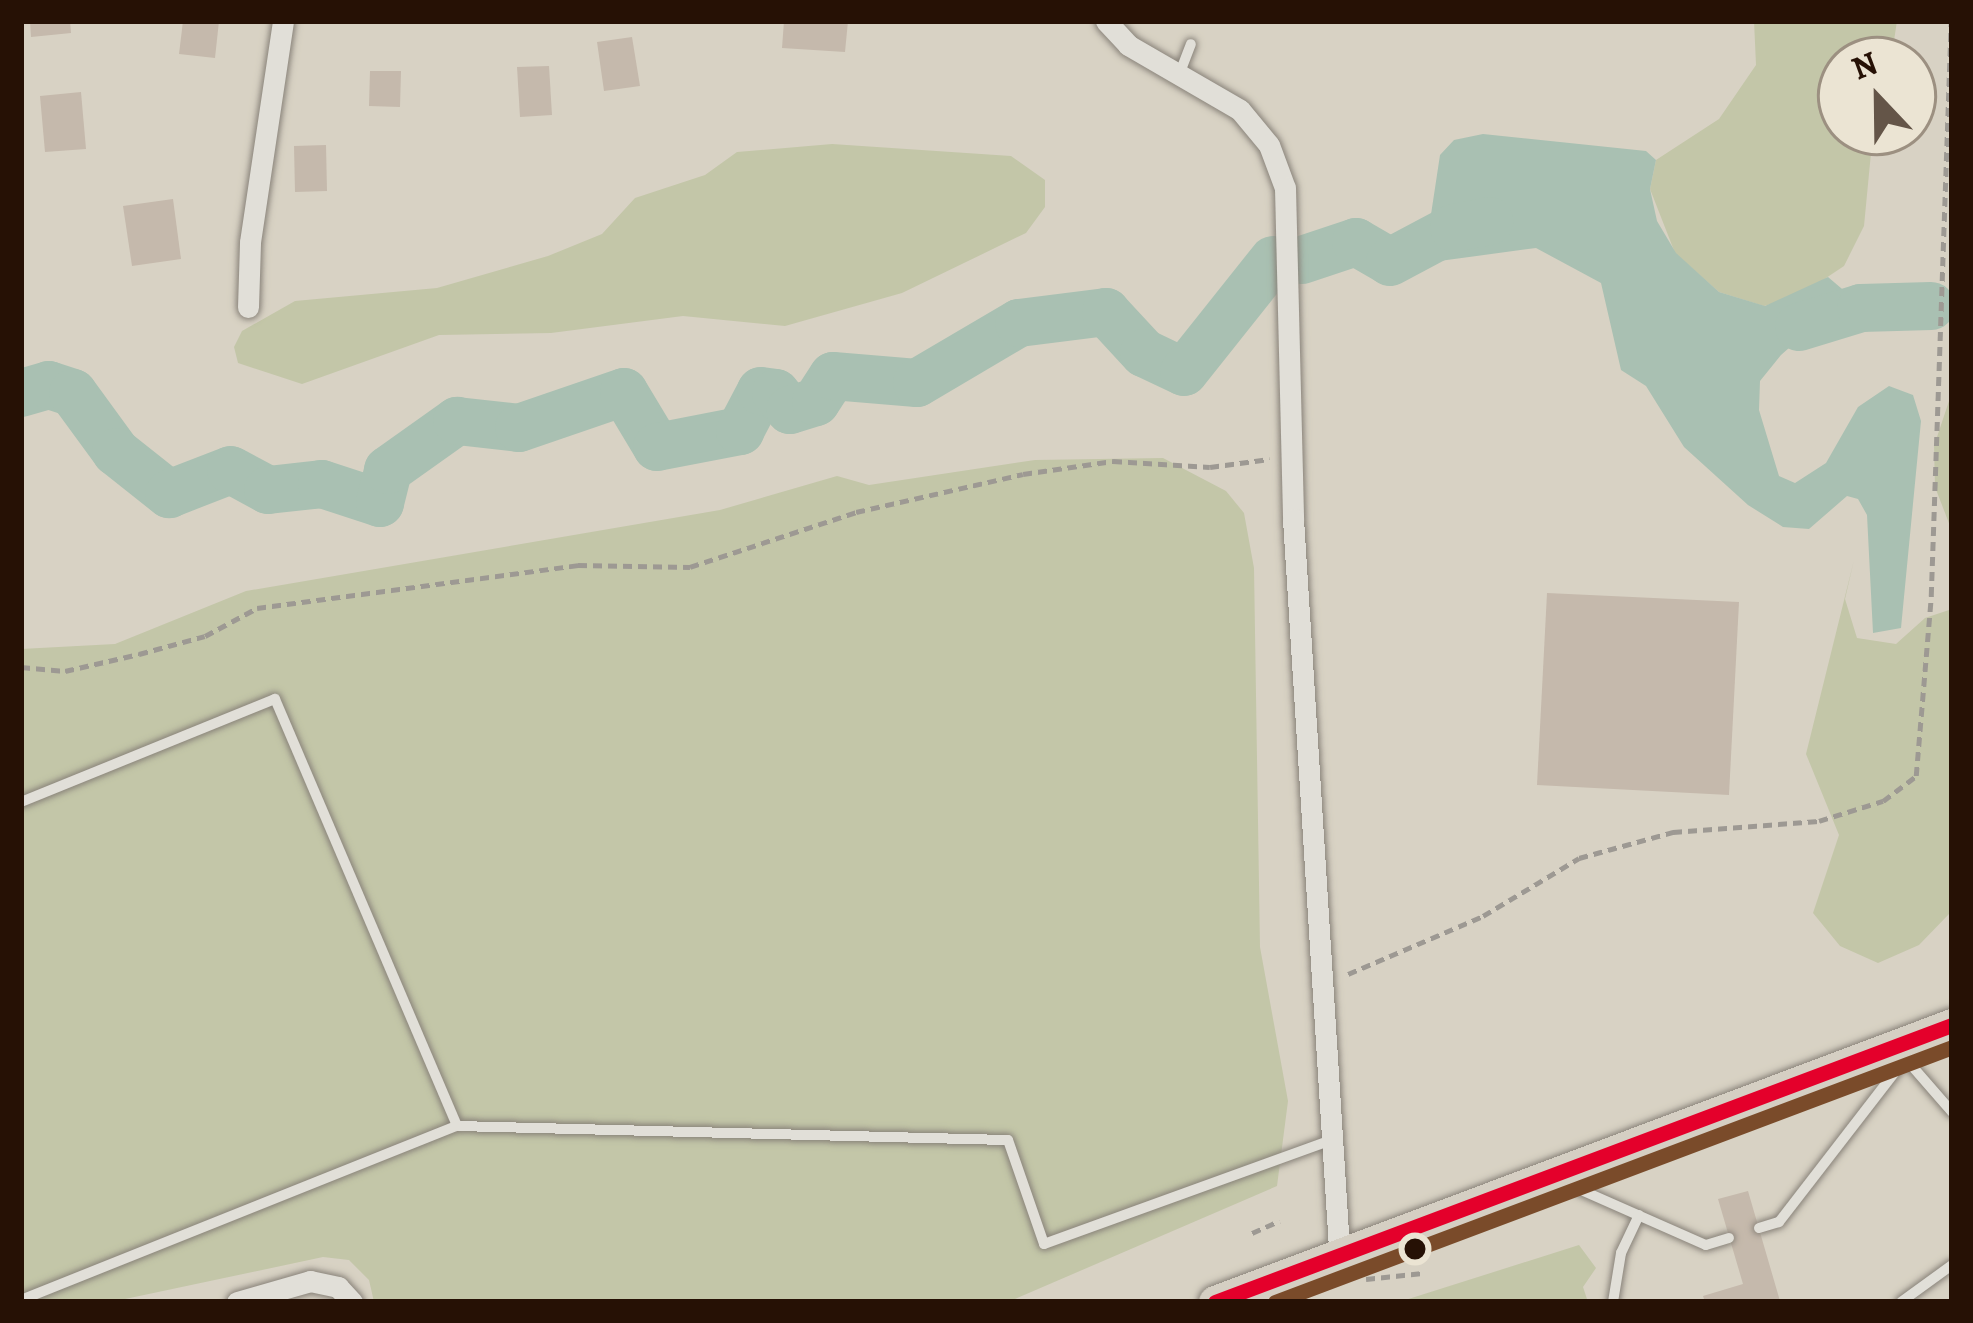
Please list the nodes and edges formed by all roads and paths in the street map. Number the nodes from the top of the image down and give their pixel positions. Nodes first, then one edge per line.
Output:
1 (283, 21) edge
2 (1106, 21) edge
3 (1951, 21) edge
4 (1191, 44) dead end
5 (1178, 75) junction
6 (248, 307) dead end
7 (1292, 457) junction
8 (21, 667) edge
9 (21, 802) edge
10 (1326, 982) junction
11 (1926, 1040) edge
12 (1952, 1112) edge
13 (458, 1126) junction
14 (1331, 1140) junction
15 (1544, 1173) junction
16 (1639, 1215) junction
17 (1280, 1221) dead end
18 (1759, 1228) dead end
19 (1252, 1233) dead end
20 (1729, 1238) dead end
21 (1340, 1249) junction
22 (1952, 1264) edge
23 (21, 1300) edge
24 (237, 1302) edge
25 (352, 1302) edge
26 (1215, 1302) edge
27 (1612, 1302) edge
28 (1901, 1302) edge

1 - 6 street
2 - 5 street
3 - 10 path
4 - 5 lane
5 - 7 street
7 - 8 path
7 - 10 street
9 - 13 lane
10 - 14 street
11 - 12 lane
11 - 15 main road
11 - 18 lane
13 - 14 lane
13 - 23 lane
14 - 21 street
15 - 16 lane
15 - 21 main road
16 - 20 lane
16 - 27 lane
17 - 19 path
21 - 26 main road
22 - 28 lane
24 - 25 street

